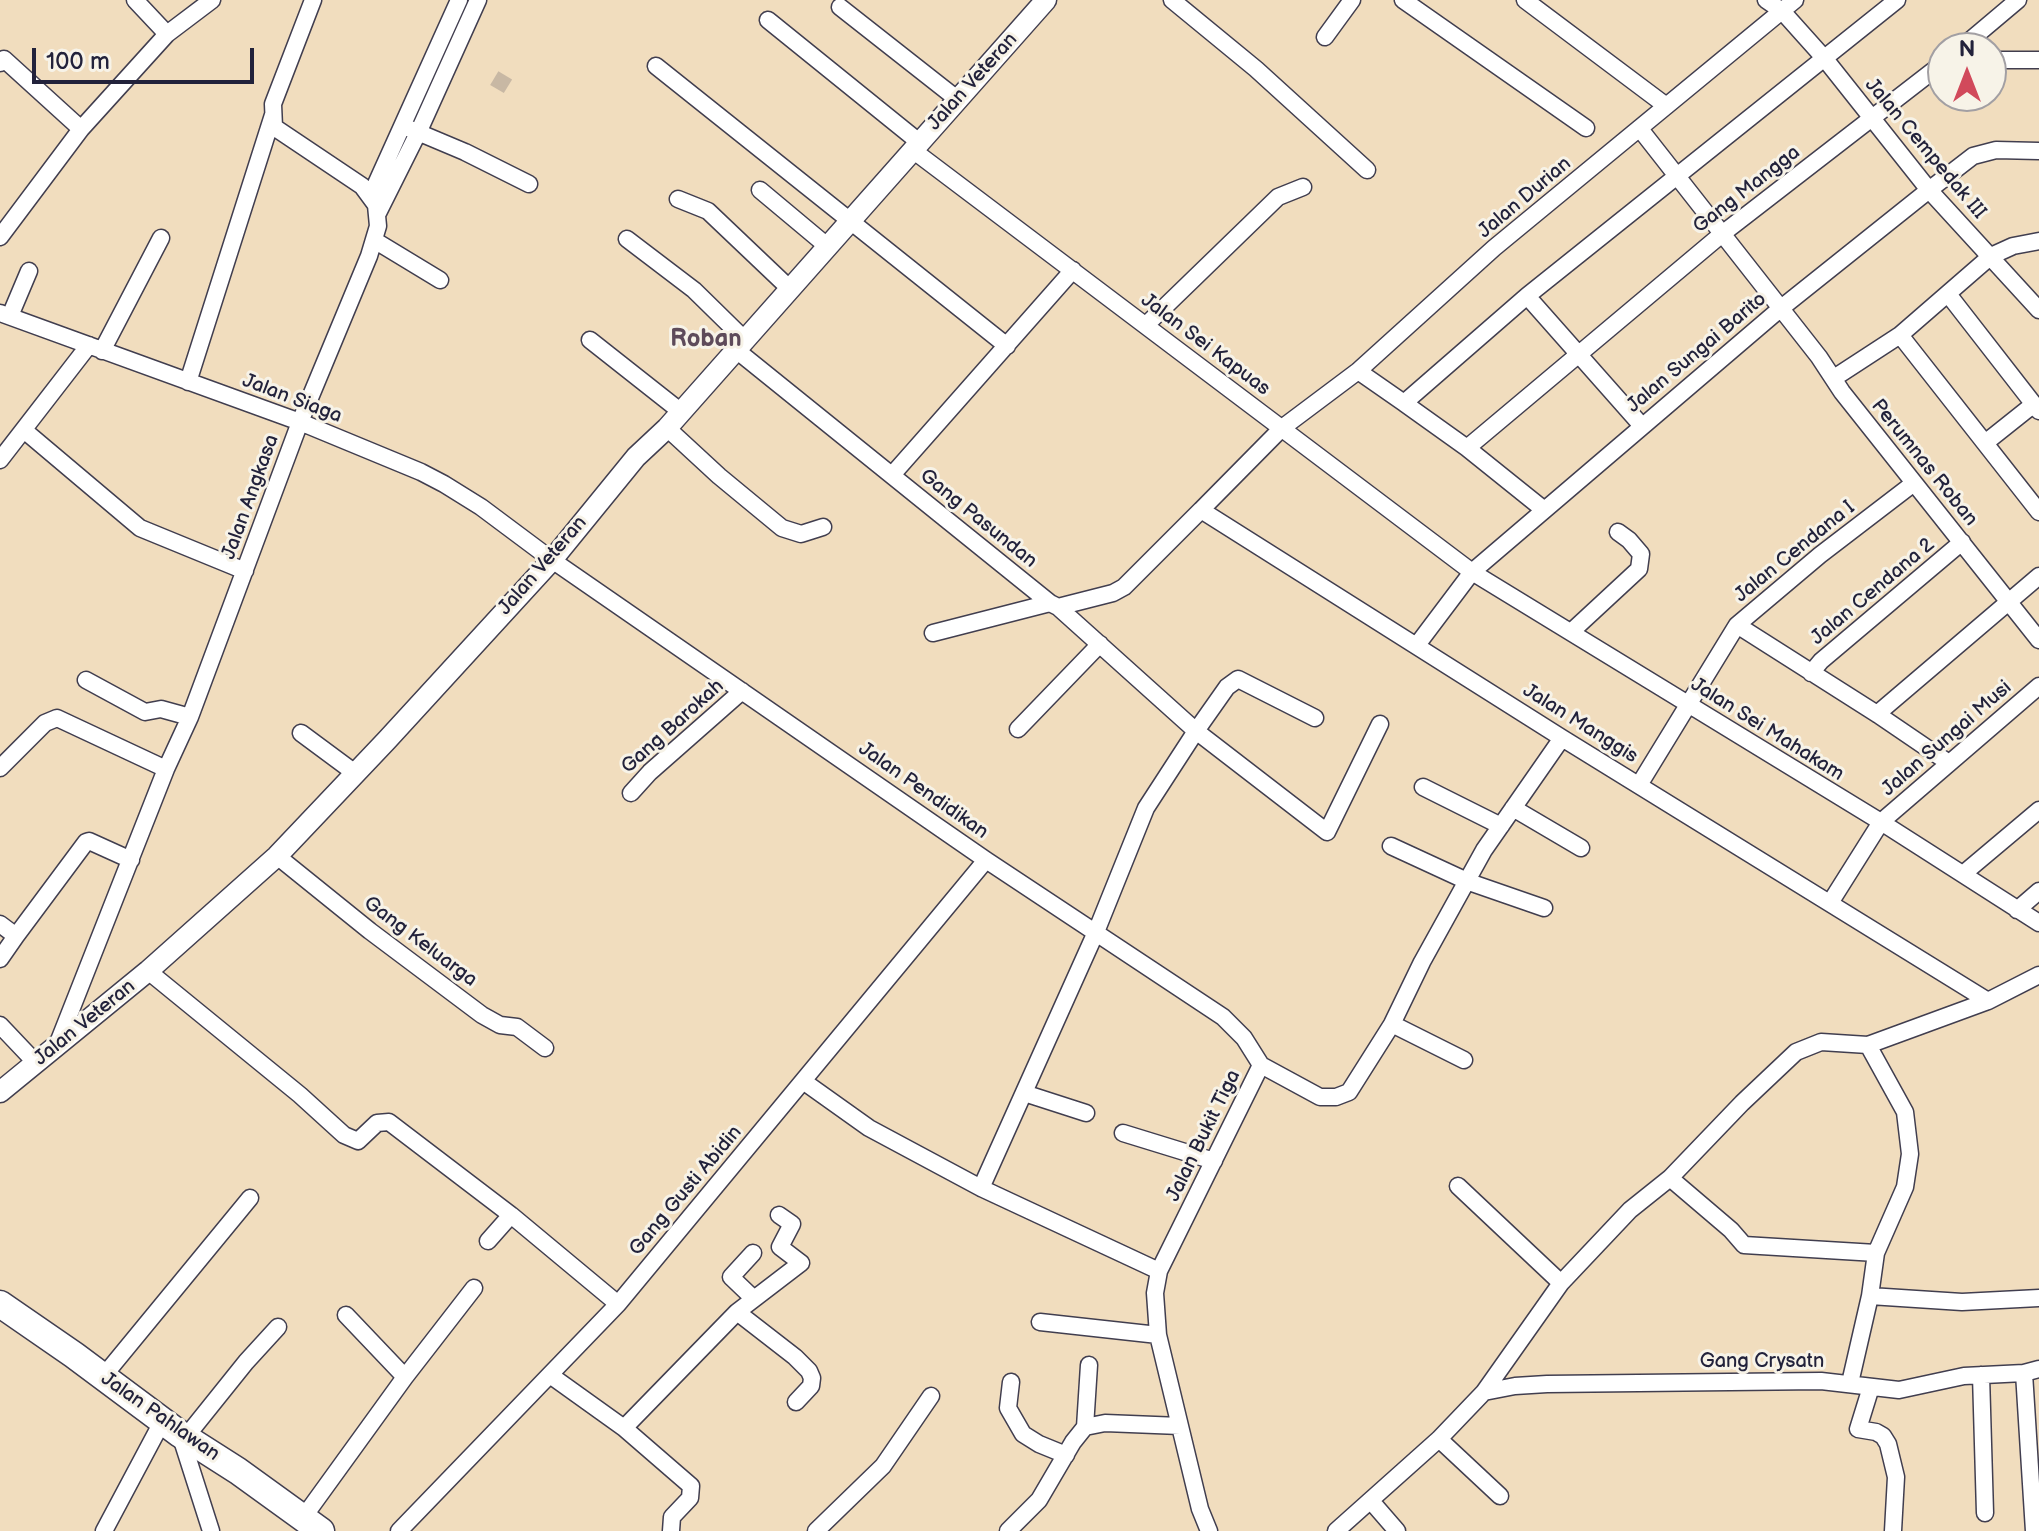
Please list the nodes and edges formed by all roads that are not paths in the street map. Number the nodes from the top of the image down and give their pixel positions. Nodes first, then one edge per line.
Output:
1 (135, 0) edge
2 (212, 0) edge
3 (313, 0) edge
4 (459, 0) edge
5 (478, 0) edge
6 (1172, 0) edge
7 (1352, 0) edge
8 (1403, 0) edge
9 (1525, 0) edge
10 (1766, 0) edge
11 (1897, 0) edge
12 (2018, 0) edge
13 (1041, 2) edge
14 (1789, 6) edge
15 (840, 7) dead end
16 (768, 20) dead end
17 (1980, 32) edge
18 (167, 34) junction
19 (1325, 37) dead end
20 (1, 59) edge
21 (1825, 59) junction
22 (2007, 60) edge
23 (2039, 60) edge
24 (656, 66) dead end
25 (1927, 75) edge
26 (957, 99) junction
27 (1665, 105) junction
28 (273, 114) junction
29 (1871, 117) junction
30 (1586, 128) dead end
31 (81, 129) junction
32 (410, 129) junction
33 (1640, 129) junction
34 (916, 146) junction
35 (2039, 151) edge
36 (1367, 170) dead end
37 (1676, 175) junction
38 (529, 184) dead end
39 (1303, 187) dead end
40 (760, 190) dead end
41 (1929, 190) junction
42 (371, 195) junction
43 (678, 199) dead end
44 (378, 213) junction
45 (849, 220) junction
46 (1722, 234) junction
47 (0, 237) edge
48 (161, 238) dead end
49 (627, 239) dead end
50 (374, 240) junction
51 (2039, 241) edge
52 (827, 246) junction
53 (1991, 256) junction
54 (1073, 270) junction
55 (29, 271) dead end
56 (440, 280) dead end
57 (789, 288) junction
58 (1948, 294) junction
59 (1527, 296) junction
60 (2036, 304) edge
61 (1780, 309) junction
62 (5, 315) edge
63 (1146, 325) junction
64 (1900, 335) junction
65 (590, 340) dead end
66 (740, 344) junction
67 (1007, 346) junction
68 (95, 348) junction
69 (1579, 354) junction
70 (1358, 371) junction
71 (1834, 378) junction
72 (188, 382) junction
73 (1404, 403) junction
74 (2036, 407) edge
75 (680, 411) junction
76 (300, 422) junction
77 (1642, 426) junction
78 (667, 428) junction
79 (1282, 428) junction
80 (25, 431) junction
81 (1985, 443) junction
82 (1467, 448) junction
83 (0, 460) edge
84 (892, 475) junction
85 (1914, 483) junction
86 (1543, 509) junction
87 (1201, 510) junction
88 (2039, 512) edge
89 (823, 527) dead end
90 (1618, 532) dead end
91 (1962, 542) junction
92 (552, 560) junction
93 (245, 571) junction
94 (1472, 572) junction
95 (2039, 576) edge
96 (2008, 602) junction
97 (1054, 605) junction
98 (1737, 625) junction
99 (1571, 632) junction
100 (933, 633) dead end
101 (2039, 640) edge
102 (1100, 644) junction
103 (1417, 645) junction
104 (1811, 673) junction
105 (86, 680) dead end
106 (2039, 686) edge
107 (742, 691) junction
108 (1689, 705) junction
109 (1877, 714) junction
110 (190, 717) junction
111 (1315, 718) dead end
112 (1380, 724) dead end
113 (1018, 729) dead end
114 (1196, 731) junction
115 (301, 733) dead end
116 (1562, 738) junction
117 (1949, 763) junction
118 (0, 768) edge
119 (166, 769) junction
120 (355, 773) junction
121 (1639, 785) junction
122 (1423, 787) dead end
123 (631, 793) dead end
124 (1513, 808) junction
125 (2039, 810) edge
126 (1881, 822) junction
127 (1501, 826) junction
128 (1391, 846) dead end
129 (1581, 848) dead end
130 (277, 856) junction
131 (131, 860) junction
132 (986, 860) junction
133 (1963, 874) junction
134 (1469, 882) junction
135 (2039, 891) edge
136 (1830, 903) junction
137 (1544, 908) dead end
138 (2017, 910) junction
139 (2039, 923) edge
140 (0, 924) edge
141 (1096, 932) junction
142 (16, 936) junction
143 (0, 959) edge
144 (148, 971) junction
145 (2039, 975) edge
146 (1988, 1001) junction
147 (1392, 1024) junction
148 (0, 1025) edge
149 (1868, 1045) junction
150 (56, 1048) junction
151 (545, 1048) dead end
152 (1464, 1060) dead end
153 (36, 1063) junction
154 (1261, 1065) junction
155 (803, 1081) junction
156 (0, 1092) edge
157 (1024, 1093) junction
158 (1086, 1113) dead end
159 (1123, 1133) dead end
160 (1214, 1161) junction
161 (1670, 1178) junction
162 (1458, 1186) dead end
163 (981, 1188) junction
164 (250, 1198) dead end
165 (511, 1215) junction
166 (779, 1215) dead end
167 (488, 1241) dead end
168 (753, 1253) dead end
169 (1876, 1253) junction
170 (1159, 1271) junction
171 (1561, 1283) junction
172 (474, 1288) dead end
173 (1870, 1296) junction
174 (2039, 1298) edge
175 (754, 1299) junction
176 (0, 1304) edge
177 (618, 1304) junction
178 (737, 1312) junction
179 (346, 1315) dead end
180 (1040, 1322) dead end
181 (278, 1327) dead end
182 (1158, 1335) junction
183 (1089, 1365) dead end
184 (2032, 1371) edge
185 (550, 1375) junction
186 (1981, 1375) junction
187 (405, 1377) junction
188 (102, 1378) junction
189 (1011, 1382) dead end
190 (1850, 1383) junction
191 (1871, 1387) junction
192 (1484, 1392) junction
193 (931, 1396) dead end
194 (796, 1402) dead end
195 (1180, 1426) junction
196 (1085, 1427) junction
197 (624, 1428) junction
198 (176, 1431) junction
199 (1439, 1439) junction
200 (1066, 1455) junction
201 (1500, 1496) dead end
202 (1371, 1501) junction
203 (1985, 1513) dead end
204 (312, 1525) edge
205 (104, 1531) edge
206 (211, 1531) edge
207 (399, 1531) edge
208 (671, 1531) edge
209 (816, 1531) edge
210 (1008, 1531) edge
211 (1209, 1531) edge
212 (1336, 1531) edge
213 (1397, 1531) edge
214 (1893, 1531) edge
215 (2034, 1531) edge

1 - 18 street
2 - 18 street
3 - 28 street
4 - 32 street
5 - 32 street
6 - 36 street
7 - 19 street
8 - 30 street
9 - 27 street
10 - 14 street, Jalan Cempedak III
11 - 21 street
12 - 17 street
13 - 26 street, Jalan Veteran
14 - 21 street, Jalan Cempedak III
14 - 27 street, Jalan Durian
15 - 26 street
16 - 34 street, Jalan Sei Kapuas
18 - 31 street
20 - 31 street
21 - 29 street, Jalan Cempedak III
21 - 37 street
22 - 23 street
24 - 45 street
25 - 29 street, Gang Mangga
26 - 34 street, Jalan Veteran
27 - 33 street, Jalan Durian
28 - 42 street
28 - 72 street
29 - 41 street, Jalan Cempedak III
29 - 46 street, Gang Mangga
31 - 47 street
32 - 38 street
32 - 42 street
32 - 44 street
33 - 37 street, Perumnas Roban
33 - 70 street, Jalan Durian
34 - 45 street, Jalan Veteran
34 - 54 street, Jalan Sei Kapuas
35 - 41 street, Jalan Sungai Barito
37 - 46 street, Perumnas Roban
37 - 59 street
39 - 63 street
40 - 52 street
41 - 53 street, Jalan Cempedak III
41 - 61 street, Jalan Sungai Barito
42 - 44 street, Jalan Angkasa
43 - 57 street
44 - 50 street, Jalan Angkasa
45 - 52 street, Jalan Veteran
45 - 67 street
46 - 61 street, Perumnas Roban
46 - 69 street, Gang Mangga
48 - 68 street
49 - 66 street, Gang Pasundan
50 - 56 street
50 - 76 street, Jalan Angkasa
51 - 53 street
52 - 57 street, Jalan Veteran
53 - 58 street
53 - 60 street, Jalan Cempedak III
54 - 63 street, Jalan Sei Kapuas
54 - 67 street
55 - 62 street
57 - 66 street, Jalan Veteran
58 - 64 street
58 - 74 street
59 - 69 street
59 - 73 street
61 - 71 street, Perumnas Roban
61 - 77 street, Jalan Sungai Barito
62 - 68 street, Jalan Siaga
63 - 79 street, Jalan Sei Kapuas
64 - 71 street
64 - 81 street
65 - 75 street
66 - 75 street, Jalan Veteran
66 - 84 street, Gang Pasundan
67 - 84 street
68 - 72 street, Jalan Siaga
68 - 80 street
69 - 77 street
69 - 82 street, Gang Mangga
70 - 73 street
70 - 79 street, Jalan Durian
71 - 85 street, Perumnas Roban
72 - 76 street, Jalan Siaga
73 - 82 street
74 - 81 street
75 - 78 street, Jalan Veteran
76 - 92 street, Jalan Siaga
76 - 93 street, Jalan Angkasa
77 - 86 street, Jalan Sungai Barito
78 - 89 street
78 - 92 street, Jalan Veteran
79 - 87 street
79 - 94 street, Jalan Sei Kapuas
80 - 83 street
80 - 93 street
81 - 88 street
82 - 86 street
84 - 97 street, Gang Pasundan
85 - 91 street, Perumnas Roban
85 - 98 street, Jalan Cendana I
86 - 94 street, Jalan Sungai Barito
87 - 97 street
87 - 103 street, Jalan Manggis
90 - 99 street
91 - 96 street, Perumnas Roban
91 - 104 street, Jalan Cendana 2
92 - 107 street, Jalan Pendidikan
92 - 120 street, Jalan Veteran
93 - 110 street, Jalan Angkasa
94 - 99 street, Jalan Sei Mahakam
94 - 103 street, Jalan Sungai Barito
95 - 96 street
96 - 101 street, Perumnas Roban
96 - 109 street
97 - 100 street
97 - 102 street, Gang Pasundan
98 - 104 street
98 - 108 street, Jalan Cendana I
99 - 108 street, Jalan Sei Mahakam
102 - 113 street
102 - 114 street, Gang Pasundan
103 - 116 street, Jalan Manggis
104 - 109 street
105 - 110 street
106 - 117 street, Jalan Sungai Musi
107 - 123 street, Gang Barokah
107 - 132 street, Jalan Pendidikan
108 - 121 street, Jalan Cendana I
108 - 126 street, Jalan Sei Mahakam
109 - 117 street
110 - 119 street, Jalan Angkasa
111 - 114 street
112 - 114 street, Gang Pasundan
114 - 141 street
115 - 120 street
116 - 121 street, Jalan Manggis
116 - 124 street, Jalan Bukit Tiga
117 - 126 street, Jalan Sungai Musi
118 - 119 street
119 - 131 street, Jalan Angkasa
120 - 130 street, Jalan Veteran
121 - 136 street, Jalan Manggis
122 - 127 street
124 - 127 street, Jalan Bukit Tiga
124 - 129 street
125 - 133 street
126 - 133 street, Jalan Sei Mahakam
126 - 136 street, Jalan Sungai Musi
127 - 134 street, Jalan Bukit Tiga
128 - 134 street
130 - 144 street, Jalan Veteran
130 - 151 street, Gang Keluarga
131 - 142 street
131 - 150 street, Jalan Angkasa
132 - 141 street, Jalan Pendidikan
132 - 155 street, Gang Gusti Abidin
133 - 138 street, Jalan Sei Mahakam
134 - 137 street
134 - 147 street, Jalan Bukit Tiga
135 - 138 street
136 - 146 street, Jalan Manggis
138 - 139 street, Jalan Sei Mahakam
140 - 142 street
141 - 154 street, Jalan Pendidikan
141 - 157 street
142 - 143 street
144 - 150 street, Jalan Veteran
144 - 165 street
145 - 146 street
146 - 149 street
147 - 152 street
147 - 154 street, Jalan Bukit Tiga
148 - 153 street
149 - 161 street
149 - 169 street
150 - 153 street, Jalan Veteran
153 - 156 street, Jalan Veteran
154 - 160 street, Jalan Bukit Tiga
155 - 163 street
155 - 177 street, Gang Gusti Abidin
157 - 158 street
157 - 163 street
159 - 160 street
160 - 170 street, Jalan Bukit Tiga
161 - 169 street
161 - 171 street
162 - 171 street
163 - 170 street
164 - 188 street
165 - 167 street
165 - 177 street
166 - 175 street
168 - 175 street
169 - 173 street
170 - 182 street, Jalan Bukit Tiga
171 - 192 street
172 - 187 street
173 - 174 street
173 - 190 street
175 - 178 street
176 - 188 main road, Jalan Pahlawan
177 - 185 street, Gang Gusti Abidin
178 - 194 street
178 - 197 street
179 - 187 street
180 - 182 street
181 - 198 street
182 - 195 street, Jalan Bukit Tiga
183 - 196 street
184 - 186 street, Gang Crysatn
184 - 215 street
185 - 197 street
185 - 207 street, Gang Gusti Abidin
186 - 191 street, Gang Crysatn
186 - 203 street
187 - 204 street
188 - 198 main road, Jalan Pahlawan
189 - 200 street
190 - 191 street, Gang Crysatn
190 - 192 street, Gang Crysatn
191 - 214 street
192 - 199 street
193 - 209 street
195 - 196 street
195 - 211 street, Jalan Bukit Tiga
196 - 200 street
197 - 208 street
198 - 204 main road, Jalan Pahlawan
198 - 205 street
198 - 206 street
199 - 201 street
199 - 202 street
200 - 210 street
202 - 212 street
202 - 213 street

